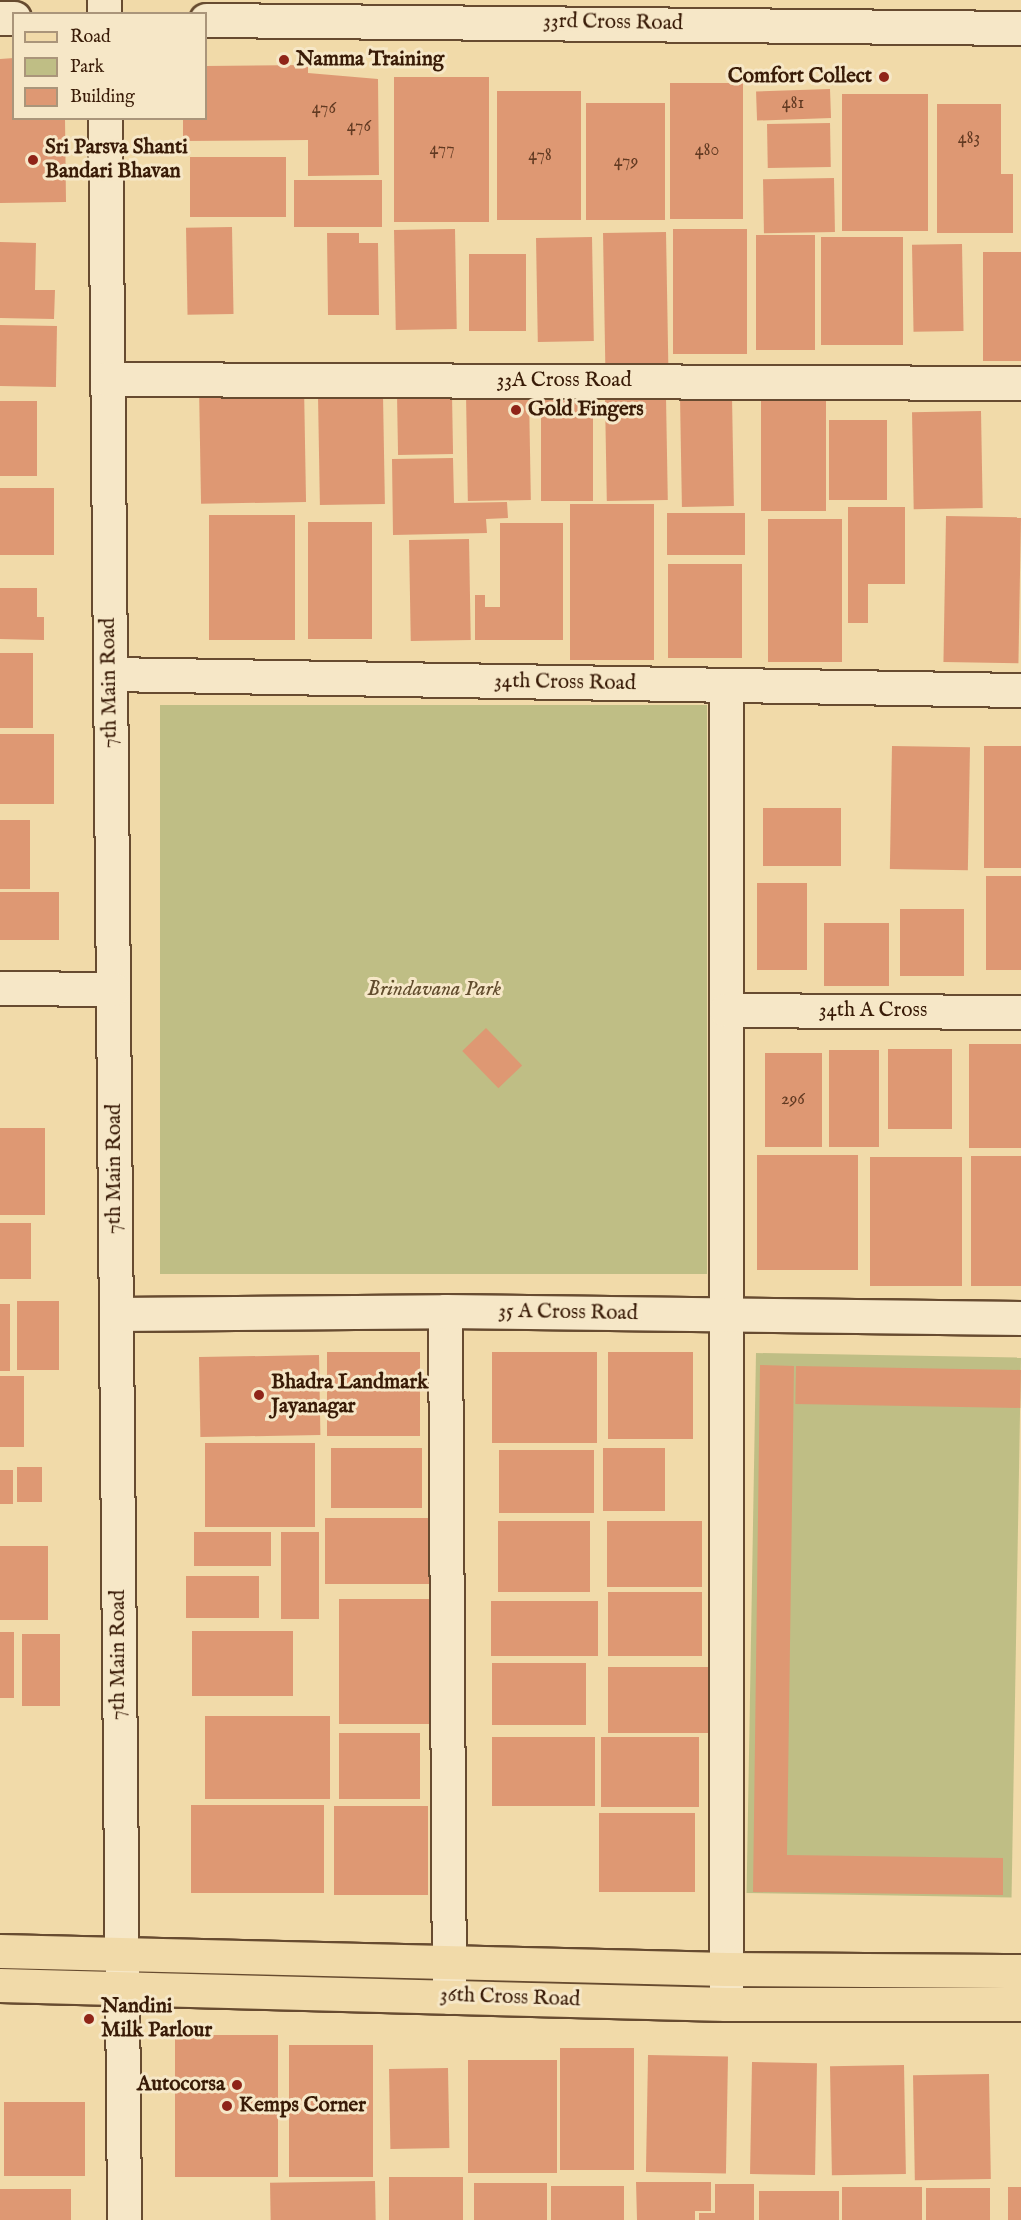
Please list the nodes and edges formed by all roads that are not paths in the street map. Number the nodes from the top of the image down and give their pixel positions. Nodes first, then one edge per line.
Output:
1 (464, 11) edge
2 (796, 12) edge
3 (207, 20) edge
4 (1021, 28) edge
5 (105, 120) edge
6 (107, 379) junction
7 (1021, 382) edge
8 (110, 674) junction
9 (726, 685) junction
10 (1021, 690) edge
11 (0, 988) edge
12 (113, 989) junction
13 (726, 1010) junction
14 (1021, 1012) edge
15 (445, 1311) junction
16 (116, 1314) junction
17 (726, 1316) junction
18 (1021, 1318) edge
19 (0, 1951) edge
20 (122, 1954) junction
21 (449, 1963) junction
22 (726, 1969) junction
23 (1021, 1971) edge
24 (0, 1985) edge
25 (122, 1988) junction
26 (449, 1996) junction
27 (726, 2004) junction
28 (1021, 2004) edge
29 (124, 2220) edge

1 - 2 street, 33rd Cross Road
1 - 3 street, 33rd Cross Road
2 - 4 street, 33rd Cross Road
5 - 6 street, 7th Main Road
6 - 7 street, 33A Cross Road
6 - 8 street, 7th Main Road
8 - 9 street, 34th Cross Road
8 - 12 street, 7th Main Road
9 - 10 street, 34th Cross Road
9 - 13 street
11 - 12 street
12 - 16 street, 7th Main Road
13 - 14 street, 34th A Cross
13 - 17 street
15 - 16 street, 35 A Cross Road
15 - 17 street, 35 A Cross Road
15 - 21 street
16 - 20 street, 7th Main Road
17 - 18 street, 35 A Cross Road
17 - 22 street
19 - 20 main road, 36th Cross Road
20 - 21 main road, 36th Cross Road
20 - 25 street, 7th Main Road
21 - 22 main road, 36th Cross Road
21 - 26 street
22 - 23 main road, 36th Cross Road
22 - 27 street
24 - 25 main road, 36th Cross Road
25 - 26 main road, 36th Cross Road
25 - 29 street, 7th Main Road
26 - 27 main road, 36th Cross Road
27 - 28 main road, 36th Cross Road

